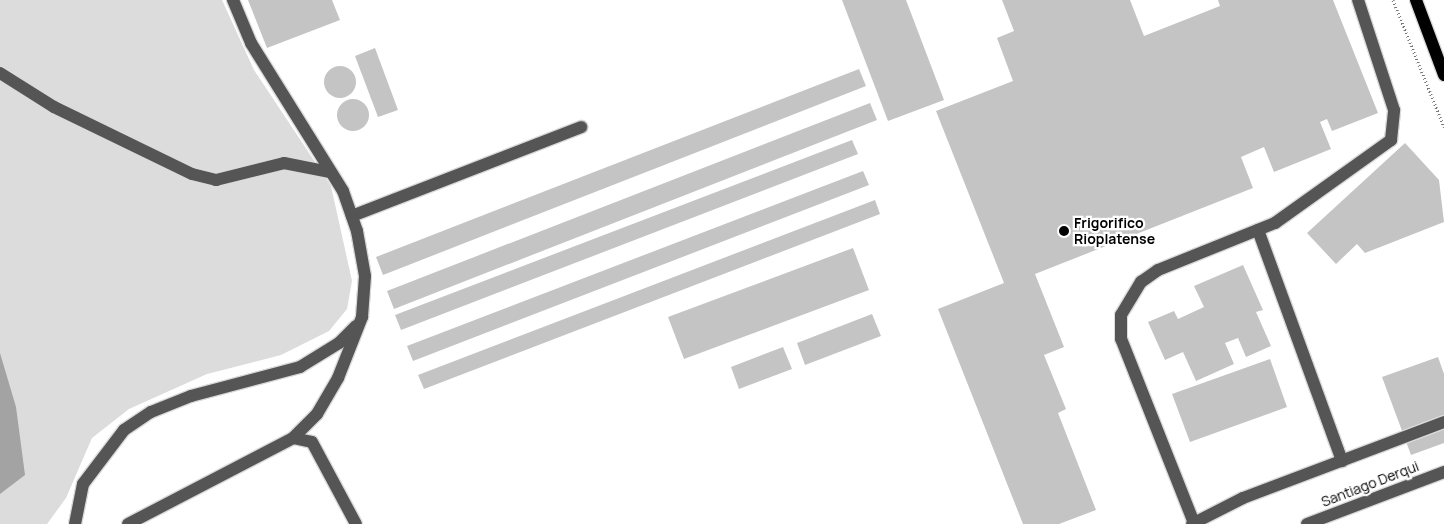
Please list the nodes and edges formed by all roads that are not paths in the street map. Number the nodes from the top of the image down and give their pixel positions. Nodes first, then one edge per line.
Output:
1 (233, 0) edge
2 (1358, 0) edge
3 (1416, 0) edge
4 (0, 73) edge
5 (1444, 75) edge
6 (581, 127) dead end
7 (330, 172) junction
8 (352, 216) junction
9 (1258, 230) junction
10 (360, 322) junction
11 (1444, 422) edge
12 (294, 438) junction
13 (1342, 461) junction
14 (1444, 472) edge
15 (1193, 523) edge
16 (75, 524) edge
17 (128, 524) edge
18 (356, 524) edge
19 (1307, 524) edge

1 - 7 street
2 - 9 street
3 - 5 main road
4 - 7 street
6 - 8 street
7 - 8 street
8 - 10 street
9 - 13 street
9 - 15 street
10 - 12 street
10 - 16 street
11 - 13 street
12 - 17 street
12 - 18 street
13 - 15 street
14 - 19 street, Santiago Derqui

